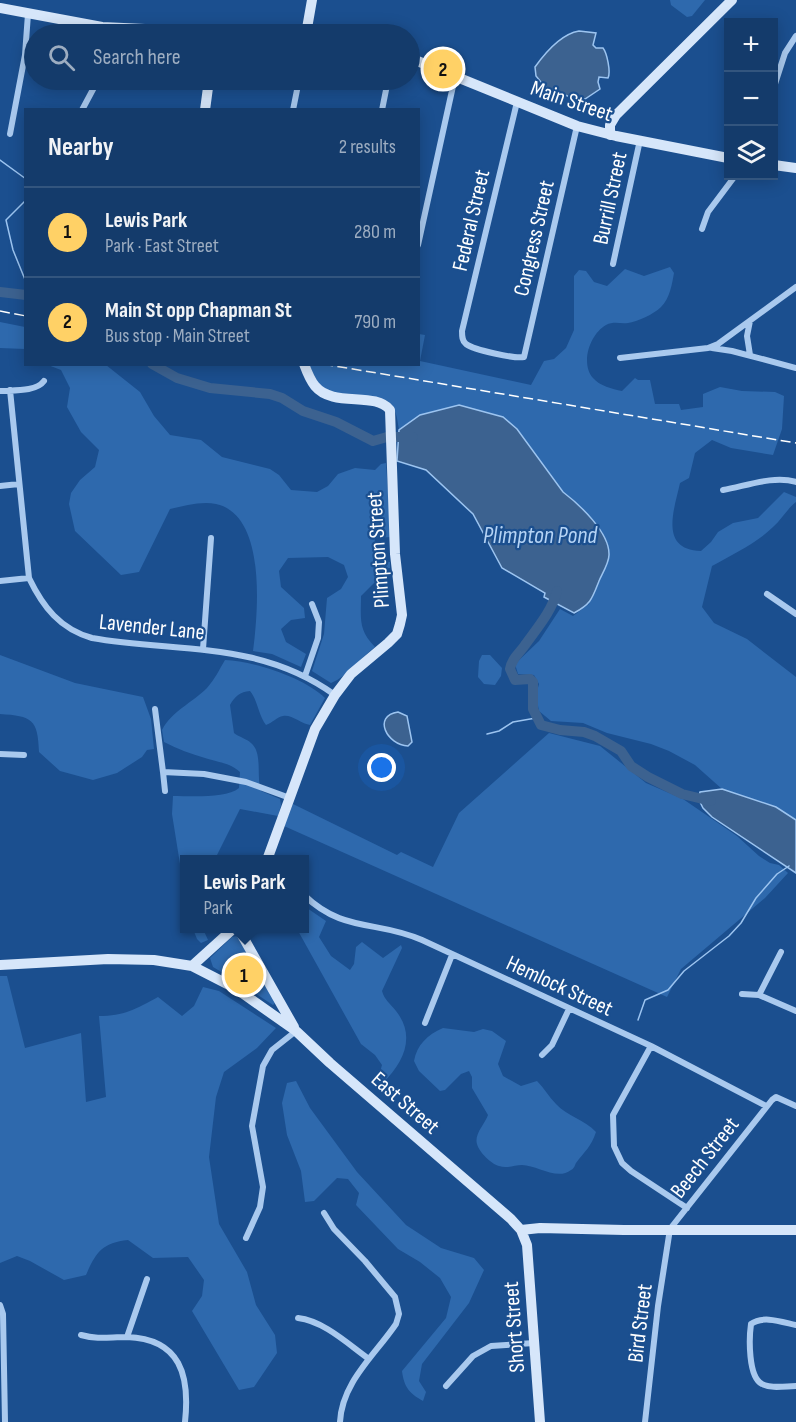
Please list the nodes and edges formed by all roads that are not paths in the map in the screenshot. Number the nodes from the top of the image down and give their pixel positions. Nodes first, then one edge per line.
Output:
1 (312, 0) edge
2 (732, 0) edge
3 (0, 8) edge
4 (28, 14) junction
5 (27, 24) edge
6 (71, 24) edge
7 (308, 24) edge
8 (796, 36) edge
9 (24, 60) edge
10 (420, 62) edge
11 (778, 73) edge
12 (455, 77) junction
13 (93, 90) edge
14 (208, 90) edge
15 (297, 90) edge
16 (386, 90) edge
17 (517, 102) junction
18 (83, 108) edge
19 (205, 108) edge
20 (293, 108) edge
21 (382, 108) edge
22 (577, 126) junction
23 (10, 134) dead end
24 (610, 135) junction
25 (640, 140) junction
26 (724, 157) edge
27 (778, 166) edge
28 (796, 168) edge
29 (732, 180) edge
30 (702, 230) dead end
31 (420, 236) edge
32 (613, 264) dead end
33 (796, 287) edge
34 (750, 321) junction
35 (708, 348) junction
36 (750, 355) junction
37 (523, 358) joint
38 (620, 358) dead end
39 (305, 366) edge
40 (796, 368) edge
41 (44, 381) dead end
42 (10, 390) junction
43 (0, 391) edge
44 (796, 482) edge
45 (19, 484) junction
46 (0, 486) edge
47 (723, 490) dead end
48 (211, 538) dead end
49 (29, 578) junction
50 (0, 581) edge
51 (767, 594) dead end
52 (312, 604) dead end
53 (796, 614) edge
54 (203, 649) junction
55 (306, 676) junction
56 (335, 695) junction
57 (155, 710) dead end
58 (0, 754) edge
59 (24, 756) dead end
60 (163, 772) junction
61 (165, 791) dead end
62 (291, 798) junction
63 (270, 855) edge
64 (309, 900) edge
65 (230, 933) edge
66 (239, 933) edge
67 (781, 952) dead end
68 (452, 955) junction
69 (0, 965) edge
70 (192, 966) junction
71 (742, 994) dead end
72 (759, 995) junction
73 (569, 1009) junction
74 (796, 1011) edge
75 (425, 1023) dead end
76 (296, 1031) junction
77 (651, 1046) junction
78 (542, 1055) dead end
79 (766, 1106) junction
80 (796, 1106) edge
81 (687, 1208) junction
82 (324, 1213) dead end
83 (670, 1229) junction
84 (520, 1230) junction
85 (796, 1230) edge
86 (246, 1238) dead end
87 (147, 1279) dead end
88 (0, 1305) edge
89 (298, 1318) dead end
90 (796, 1325) edge
91 (81, 1335) dead end
92 (127, 1337) junction
93 (534, 1343) junction
94 (369, 1359) junction
95 (446, 1386) dead end
96 (796, 1386) edge
97 (5, 1422) edge
98 (185, 1422) edge
99 (340, 1422) edge
100 (540, 1422) edge
101 (645, 1422) edge

1 - 7 street
2 - 24 street
3 - 4 street
4 - 5 street
4 - 6 street
8 - 11 street
9 - 23 street
10 - 12 street, Main Street
12 - 17 street, Main Street
12 - 31 street
13 - 18 street
14 - 19 street
15 - 20 street
16 - 21 street
17 - 22 street, Main Street
17 - 37 street, Federal Street
22 - 24 street, Main Street
22 - 37 street, Congress Street
24 - 25 street, Main Street
25 - 26 street, Main Street
25 - 32 street, Burrill Street
27 - 28 street
29 - 30 street
33 - 34 street
34 - 35 street
34 - 36 street
35 - 36 street
35 - 38 street
36 - 40 street
39 - 56 street, Plimpton Street
41 - 42 street
42 - 43 street
42 - 45 street, Lavender Lane
44 - 47 street
45 - 46 street
45 - 49 street, Lavender Lane
48 - 54 street
49 - 50 street
49 - 54 street, Lavender Lane
51 - 53 street
52 - 55 street
54 - 55 street, Lavender Lane
55 - 56 street, Lavender Lane
56 - 62 street, Plimpton Street
57 - 60 street
58 - 59 street
60 - 61 street
60 - 62 street
62 - 63 street, Plimpton Street
64 - 68 street, Hemlock Street
65 - 70 street
66 - 76 street
67 - 72 street
68 - 73 street, Hemlock Street
68 - 75 street
69 - 70 street, East Street
70 - 76 street, East Street
71 - 72 street
72 - 74 street
73 - 77 street, Hemlock Street
73 - 78 street
76 - 84 street, East Street
76 - 86 street
77 - 79 street, Hemlock Street
77 - 81 street
79 - 80 street
79 - 81 street, Beech Street
81 - 83 street, Beech Street
82 - 94 street
83 - 84 street
83 - 85 street
83 - 101 street, Bird Street
84 - 93 street, Short Street
87 - 92 street
88 - 97 street
89 - 94 street
90 - 96 street
91 - 92 street
92 - 98 street
93 - 95 street
93 - 100 street, Short Street
94 - 99 street

